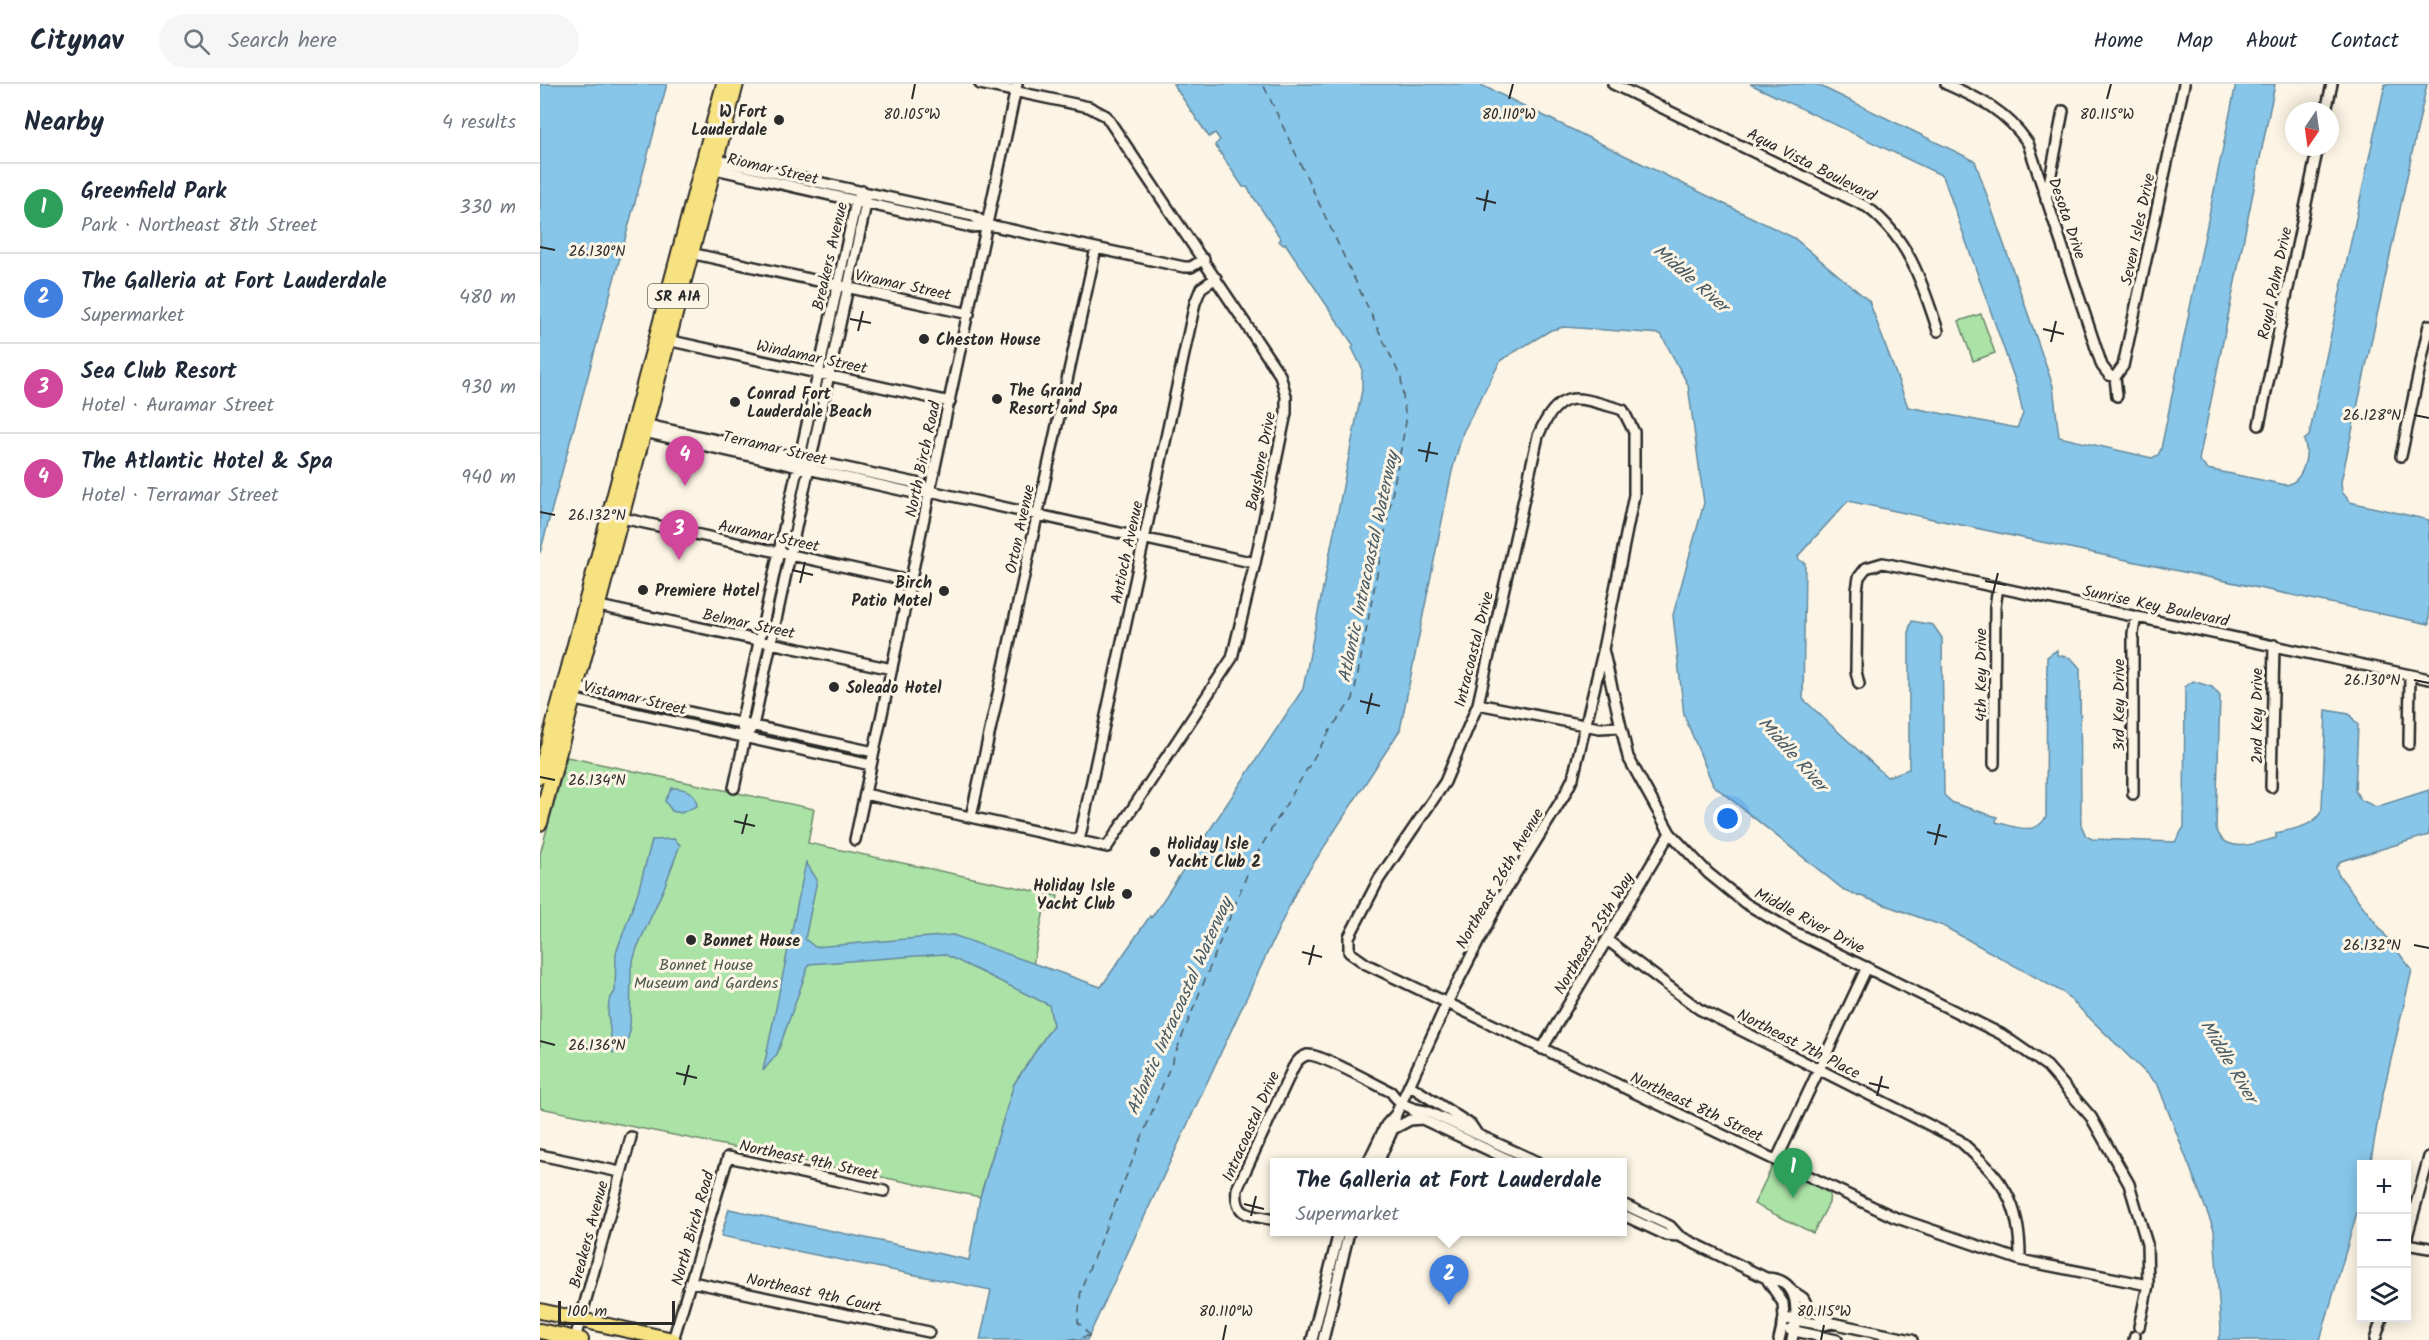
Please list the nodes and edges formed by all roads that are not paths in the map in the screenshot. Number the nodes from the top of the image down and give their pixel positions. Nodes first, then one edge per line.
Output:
1 (724, 84) edge
2 (736, 84) edge
3 (980, 84) edge
4 (1613, 84) edge
5 (1946, 84) edge
6 (2184, 84) edge
7 (2332, 84) edge
8 (1017, 88) edge
9 (2328, 102) edge
10 (2063, 111) dead end
11 (2316, 156) edge
12 (710, 163) junction
13 (863, 191) junction
14 (2046, 201) junction
15 (856, 202) junction
16 (866, 204) junction
17 (989, 225) junction
18 (1096, 248) junction
19 (690, 253) junction
20 (1204, 260) junction
21 (1216, 278) junction
22 (837, 285) junction
23 (849, 287) junction
24 (969, 314) junction
25 (2429, 325) edge
26 (1938, 331) dead end
27 (667, 340) junction
28 (818, 373) junction
29 (830, 376) junction
30 (2115, 377) junction
31 (2117, 396) dead end
32 (950, 402) junction
33 (1594, 402) joint
34 (2259, 425) dead end
35 (641, 428) junction
36 (2401, 456) dead end
37 (799, 457) junction
38 (813, 460) junction
39 (797, 468) junction
40 (810, 471) junction
41 (930, 492) junction
42 (1037, 515) junction
43 (622, 518) junction
44 (1144, 539) junction
45 (778, 552) junction
46 (792, 555) junction
47 (1255, 563) junction
48 (910, 581) junction
49 (1998, 587) junction
50 (599, 606) junction
51 (2136, 616) junction
52 (759, 641) junction
53 (771, 643) junction
54 (2274, 645) junction
55 (1604, 649) junction
56 (892, 669) junction
57 (2410, 675) junction
58 (2429, 679) edge
59 (1859, 684) dead end
60 (572, 693) junction
61 (623, 698) junction
62 (1478, 704) junction
63 (621, 710) junction
64 (741, 724) junction
65 (753, 726) junction
66 (1586, 726) junction
67 (1620, 727) junction
68 (745, 737) junction
69 (811, 739) junction
70 (2409, 744) dead end
71 (808, 751) junction
72 (874, 752) junction
73 (1994, 764) dead end
74 (871, 765) junction
75 (540, 776) edge
76 (2271, 787) dead end
77 (734, 788) dead end
78 (865, 794) junction
79 (2133, 794) dead end
80 (971, 817) junction
81 (540, 824) edge
82 (1670, 832) junction
83 (855, 840) dead end
84 (1079, 841) junction
85 (1607, 940) junction
86 (1349, 952) joint
87 (1867, 967) junction
88 (1447, 1003) junction
89 (1542, 1049) junction
90 (1818, 1070) junction
91 (1409, 1085) junction
92 (1401, 1103) junction
93 (1412, 1109) junction
94 (1396, 1114) junction
95 (1422, 1119) junction
96 (1393, 1129) junction
97 (1478, 1134) junction
98 (631, 1137) dead end
99 (540, 1155) edge
100 (728, 1157) joint
101 (2429, 1157) edge
102 (1370, 1158) edge
103 (1380, 1158) edge
104 (1505, 1158) edge
105 (1529, 1158) edge
106 (1776, 1161) junction
107 (620, 1172) junction
108 (884, 1191) dead end
109 (1627, 1206) edge
110 (1627, 1217) edge
111 (1270, 1219) edge
112 (2411, 1224) edge
113 (1340, 1236) edge
114 (1340, 1236) edge
115 (1679, 1236) junction
116 (2411, 1243) edge
117 (2429, 1248) edge
118 (2020, 1260) junction
119 (1766, 1278) junction
120 (692, 1282) junction
121 (2148, 1285) junction
122 (1794, 1292) junction
123 (540, 1311) edge
124 (1784, 1318) junction
125 (580, 1320) junction
126 (1797, 1320) junction
127 (2380, 1322) edge
128 (1832, 1323) junction
129 (2139, 1327) dead end
130 (1781, 1329) junction
131 (540, 1331) edge
132 (929, 1332) dead end
133 (1793, 1336) edge
134 (578, 1339) edge
135 (673, 1340) edge
136 (1312, 1340) edge
137 (1323, 1340) edge
138 (1779, 1340) edge
139 (1837, 1340) edge
140 (1912, 1340) edge
141 (2375, 1340) edge

1 - 12 main road, SR A1A
2 - 12 main road, SR A1A
3 - 8 street, Bayshore Drive
4 - 26 street, Aqua Vista Boulevard
5 - 14 street, Desota Drive
6 - 30 street, Seven Isles Drive
7 - 9 street
8 - 17 street, North Birch Road
8 - 20 street, Bayshore Drive
10 - 14 street
11 - 34 street, Royal Palm Drive
12 - 13 street, Riomar Street
12 - 15 street, Riomar Street
12 - 19 main road, SR A1A
12 - 35 main road, SR A1A
13 - 15 street, Breakers Avenue
13 - 16 street, Breakers Avenue
13 - 17 street, Riomar Street
14 - 30 street, Desota Drive
15 - 16 street, Riomar Street
15 - 22 street, Breakers Avenue
16 - 17 street, Riomar Street
16 - 23 street, Breakers Avenue
17 - 18 street, Riomar Street
17 - 24 street, North Birch Road
18 - 20 street, Riomar Street
18 - 42 street, Orton Avenue
19 - 22 street, Viramar Street
19 - 27 main road, SR A1A
20 - 21 street, Bayshore Drive
21 - 44 street, Antioch Avenue
21 - 47 street, Bayshore Drive
22 - 23 street, Viramar Street
22 - 28 street, Breakers Avenue
23 - 24 street, Viramar Street
23 - 29 street, Breakers Avenue
24 - 32 street, North Birch Road
25 - 36 street
27 - 28 street, Windamar Street
27 - 35 main road, SR A1A
28 - 29 street, Windamar Street
28 - 37 street, Breakers Avenue
29 - 32 street, Windamar Street
29 - 38 street, Breakers Avenue
30 - 31 street
32 - 41 street, North Birch Road
33 - 55 street, Middle River Drive
33 - 62 street, Intracoastal Drive
35 - 37 street, Terramar Street
35 - 39 street, Terramar Street
35 - 43 main road, SR A1A
35 - 60 main road, SR A1A
37 - 38 street, Terramar Street
37 - 39 street, Breakers Avenue
38 - 40 street, Breakers Avenue
38 - 41 street, Terramar Street
39 - 40 street, Terramar Street
39 - 45 street, Breakers Avenue
40 - 41 street, Terramar Street
40 - 46 street, Breakers Avenue
41 - 42 street, Terramar Street
41 - 48 street, North Birch Road
42 - 44 street, Terramar Street
42 - 80 street, Orton Avenue
43 - 45 street, Auramar Street
43 - 50 main road, SR A1A
44 - 47 street, Terramar Street
44 - 84 street, Antioch Avenue
45 - 46 street, Auramar Street
45 - 52 street, Breakers Avenue
46 - 48 street, Auramar Street
46 - 53 street, Breakers Avenue
47 - 84 street, Bayshore Drive
48 - 56 street, North Birch Road
49 - 51 street, Sunrise Key Boulevard
49 - 59 street, Sunrise Key Boulevard
49 - 73 street, 4th Key Drive
50 - 52 street, Belmar Street
50 - 60 main road, SR A1A
51 - 54 street, Sunrise Key Boulevard
51 - 79 street, 3rd Key Drive
52 - 53 street, Belmar Street
52 - 64 street, Breakers Avenue
53 - 56 street, Belmar Street
53 - 65 street, Breakers Avenue
54 - 57 street, Sunrise Key Boulevard
54 - 76 street, 2nd Key Drive
55 - 66 street, Northeast 26th Avenue
55 - 67 street, Middle River Drive
56 - 72 street, North Birch Road
57 - 58 street, Sunrise Key Boulevard
57 - 70 street
60 - 61 street, Vistamar Street
60 - 63 street, Vistamar Street
60 - 75 main road, SR A1A
60 - 81 main road, SR A1A
61 - 63 street
61 - 64 street, Vistamar Street
62 - 66 street
62 - 86 street, Intracoastal Drive
63 - 68 street, Vistamar Street
64 - 65 street, Vistamar Street
64 - 68 street, Breakers Avenue
65 - 68 street, Breakers Avenue
65 - 69 street, Vistamar Street
66 - 67 street
66 - 88 street, Northeast 26th Avenue
67 - 82 street, Middle River Drive
68 - 71 street, Vistamar Street
68 - 77 street, Breakers Avenue
69 - 71 street
69 - 72 street, Vistamar Street
71 - 74 street, Vistamar Street
72 - 74 street, North Birch Road
74 - 78 street, North Birch Road
78 - 80 street
78 - 83 street, North Birch Road
80 - 84 street
82 - 85 street, Northeast 25th Way
82 - 87 street, Middle River Drive
85 - 89 street, Northeast 25th Way
85 - 90 street, Northeast 7th Place
86 - 88 street, Northeast 8th Street
87 - 90 street
87 - 121 street, Middle River Drive
88 - 89 street, Northeast 8th Street
88 - 91 street, Northeast 26th Avenue
89 - 106 street, Northeast 8th Street
90 - 106 street
90 - 118 street, Northeast 7th Place
91 - 92 street, Northeast 26th Avenue
91 - 97 street
92 - 93 street
92 - 94 street, Northeast 26th Avenue
92 - 111 street, Intracoastal Drive
93 - 95 street
93 - 97 street
94 - 96 street, Northeast 26th Avenue
94 - 102 street, Northeast 26th Avenue
95 - 96 street
95 - 104 street
96 - 103 street, Northeast 26th Avenue
97 - 105 street
98 - 107 street, Breakers Avenue
99 - 107 street
100 - 108 street, Northeast 9th Street
100 - 120 street, North Birch Road
101 - 112 street
106 - 118 street, Northeast 8th Street
107 - 125 street, Breakers Avenue
109 - 115 street
110 - 115 street
113 - 136 street
114 - 137 street
115 - 119 street
116 - 117 street
118 - 121 street, Northeast 8th Street
119 - 122 street
119 - 124 street
120 - 132 street, Northeast 9th Court
120 - 135 street, North Birch Road
121 - 129 street, Middle River Drive
122 - 126 street
122 - 128 street
123 - 125 main road
124 - 126 street
124 - 130 street
125 - 134 street, Breakers Avenue
125 - 135 main road
126 - 128 street
126 - 133 street
127 - 141 street
128 - 140 street
130 - 133 street
130 - 138 street
131 - 134 main road
133 - 139 street

